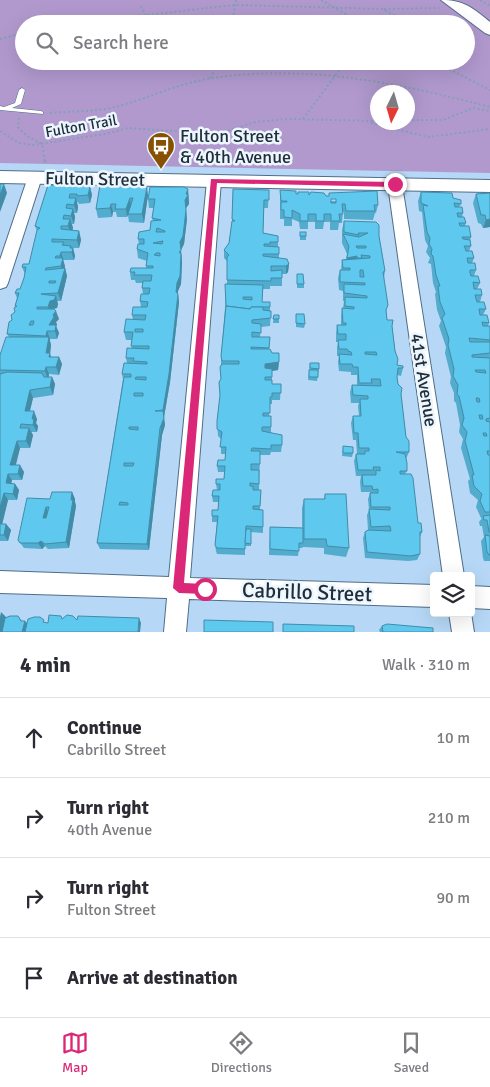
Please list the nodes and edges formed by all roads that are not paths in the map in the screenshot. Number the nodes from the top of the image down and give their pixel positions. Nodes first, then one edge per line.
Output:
1 (448, 0) edge
2 (471, 15) edge
3 (475, 18) edge
4 (490, 30) edge
5 (22, 90) dead end
6 (3, 108) edge
7 (41, 113) road end
8 (40, 170) junction
9 (0, 177) edge
10 (214, 181) junction
11 (395, 184) junction
12 (490, 186) edge
13 (0, 283) edge
14 (453, 572) edge
15 (0, 582) edge
16 (179, 588) junction
17 (430, 596) edge
18 (475, 597) edge
19 (490, 598) edge
20 (461, 617) edge
21 (175, 632) edge
22 (463, 632) edge

1 - 2 main road
3 - 4 main road
5 - 6 lane
6 - 7 lane
8 - 9 main road, Fulton Street
8 - 10 main road, Fulton Street
8 - 13 street
10 - 11 main road, Fulton Street
10 - 16 street
11 - 12 main road, Fulton Street
11 - 14 street, 41st Avenue
15 - 16 street, Cabrillo Street
16 - 17 street, Cabrillo Street
16 - 21 street
18 - 19 street
20 - 22 street

